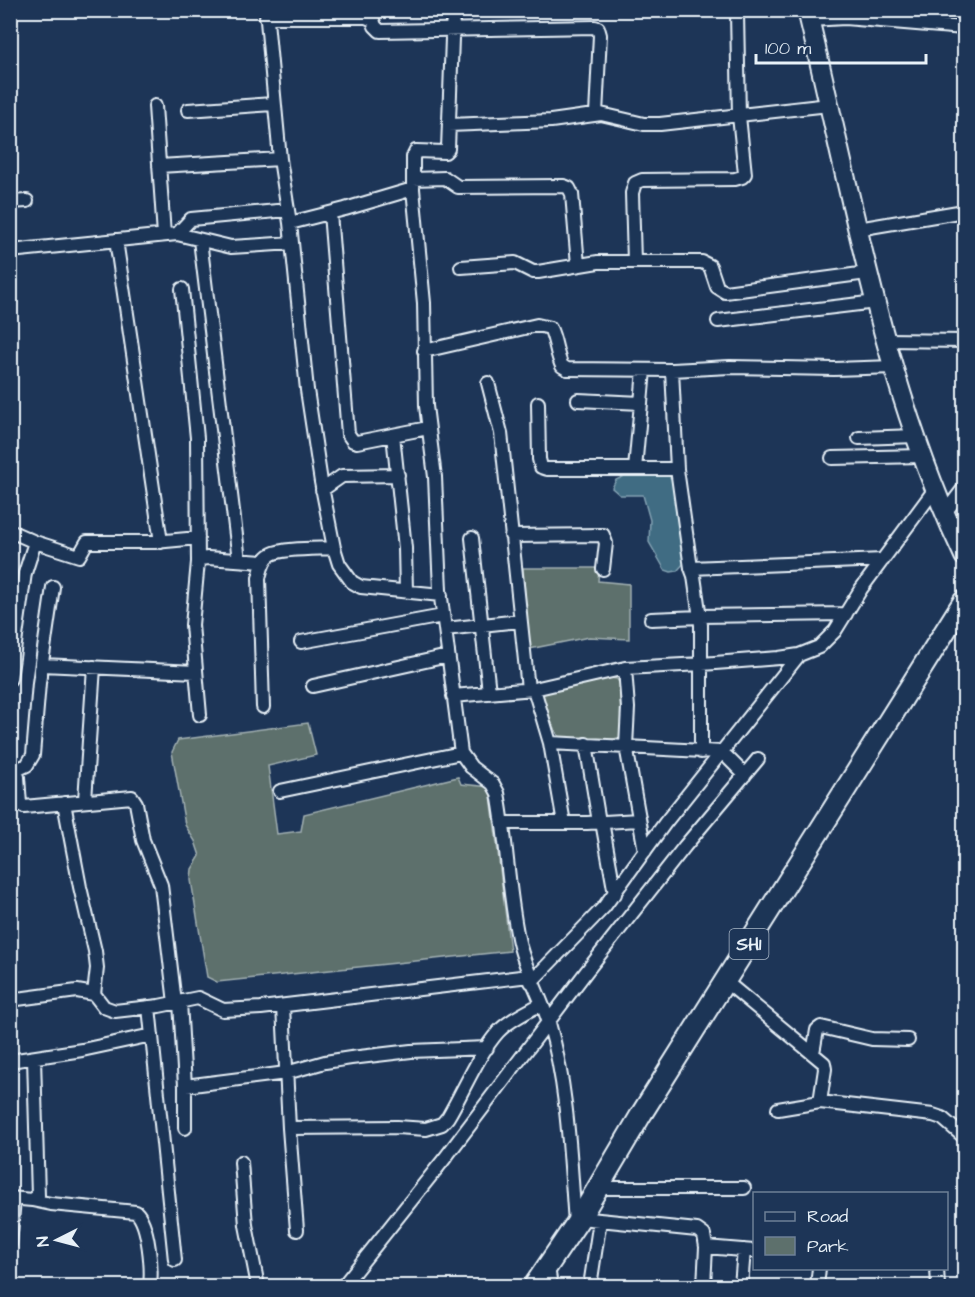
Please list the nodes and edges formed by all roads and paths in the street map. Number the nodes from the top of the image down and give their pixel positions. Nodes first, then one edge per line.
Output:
1 (453, 10) edge
2 (737, 13) dead end
3 (266, 14) edge
4 (808, 15) edge
5 (964, 28) edge
6 (452, 29) junction
7 (273, 104) junction
8 (829, 105) junction
9 (155, 106) dead end
10 (188, 110) dead end
11 (596, 114) junction
12 (739, 116) junction
13 (449, 125) junction
14 (280, 159) junction
15 (159, 166) junction
16 (413, 184) junction
17 (27, 201) dead end
18 (10, 202) edge
19 (288, 210) junction
20 (964, 211) edge
21 (330, 213) junction
22 (290, 223) junction
23 (858, 229) junction
24 (177, 234) junction
25 (164, 235) junction
26 (116, 240) junction
27 (200, 240) junction
28 (292, 243) junction
29 (10, 251) edge
30 (634, 262) junction
31 (578, 265) junction
32 (461, 267) dead end
33 (867, 273) junction
34 (182, 289) dead end
35 (876, 302) junction
36 (718, 321) dead end
37 (887, 340) junction
38 (964, 341) edge
39 (424, 351) junction
40 (894, 367) junction
41 (672, 369) junction
42 (644, 370) junction
43 (488, 383) dead end
44 (578, 400) dead end
45 (538, 403) dead end
46 (641, 403) junction
47 (428, 428) junction
48 (393, 435) junction
49 (916, 436) junction
50 (859, 438) dead end
51 (923, 456) junction
52 (832, 458) dead end
53 (634, 469) junction
54 (677, 469) junction
55 (398, 475) junction
56 (964, 488) edge
57 (935, 489) junction
58 (322, 490) junction
59 (944, 514) junction
60 (10, 531) edge
61 (511, 536) junction
62 (198, 538) junction
63 (472, 538) dead end
64 (35, 542) junction
65 (160, 542) junction
66 (334, 548) junction
67 (964, 556) edge
68 (239, 560) junction
69 (883, 560) junction
70 (198, 562) junction
71 (263, 562) junction
72 (691, 568) junction
73 (603, 569) dead end
74 (53, 587) dead end
75 (406, 591) junction
76 (16, 594) edge
77 (441, 595) junction
78 (964, 601) edge
79 (846, 614) junction
80 (443, 615) junction
81 (700, 617) junction
82 (651, 619) dead end
83 (520, 621) junction
84 (481, 625) junction
85 (444, 629) junction
86 (301, 642) dead end
87 (799, 655) junction
88 (448, 656) junction
89 (702, 664) junction
90 (42, 665) junction
91 (94, 667) junction
92 (625, 668) junction
93 (196, 672) junction
94 (10, 679) edge
95 (313, 686) dead end
96 (531, 689) junction
97 (489, 692) junction
98 (453, 696) junction
99 (263, 707) dead end
100 (200, 715) dead end
101 (550, 743) junction
102 (586, 744) junction
103 (626, 746) junction
104 (701, 752) junction
105 (722, 752) junction
106 (461, 753) junction
107 (758, 759) dead end
108 (13, 769) edge
109 (745, 775) junction
110 (280, 791) dead end
111 (85, 800) junction
112 (64, 802) junction
113 (639, 820) junction
114 (601, 822) junction
115 (503, 823) junction
116 (564, 823) junction
117 (645, 851) junction
118 (615, 894) junction
119 (530, 979) junction
120 (725, 981) junction
121 (94, 994) junction
122 (10, 1000) edge
123 (178, 1002) junction
124 (541, 1004) junction
125 (283, 1006) junction
126 (149, 1007) junction
127 (549, 1022) junction
128 (152, 1035) junction
129 (908, 1040) dead end
130 (487, 1048) junction
131 (813, 1053) junction
132 (34, 1058) junction
133 (10, 1061) edge
134 (286, 1073) junction
135 (185, 1086) junction
136 (820, 1102) junction
137 (778, 1109) dead end
138 (185, 1128) dead end
139 (289, 1128) junction
140 (964, 1137) edge
141 (241, 1162) dead end
142 (598, 1188) junction
143 (744, 1188) dead end
144 (12, 1198) edge
145 (32, 1200) junction
146 (585, 1221) junction
147 (297, 1230) dead end
148 (10, 1245) edge
149 (706, 1247) junction
150 (749, 1251) edge
151 (175, 1260) dead end
152 (819, 1270) edge
153 (937, 1270) edge
154 (549, 1277) edge
155 (150, 1287) edge
156 (258, 1287) edge
157 (343, 1287) edge
158 (534, 1287) edge
159 (590, 1287) edge
160 (704, 1287) edge
161 (741, 1287) edge
162 (817, 1287) edge
163 (938, 1287) edge

1 - 6 street
2 - 12 street
3 - 6 street
3 - 7 street
4 - 5 street
4 - 8 street
6 - 11 street
6 - 13 street
7 - 10 street
7 - 14 street
8 - 12 street
8 - 23 street
9 - 15 street
11 - 12 street
11 - 13 street
12 - 30 street
13 - 16 street
14 - 15 street
14 - 19 street
15 - 25 street
16 - 21 street
16 - 31 street
16 - 39 street
17 - 18 street
19 - 22 street
19 - 24 street
20 - 23 street
21 - 22 street
21 - 48 street
22 - 28 street
23 - 33 street
24 - 25 street
24 - 27 street
25 - 26 street
26 - 29 street
26 - 65 street
27 - 28 street
27 - 68 street
28 - 58 street
30 - 31 street
30 - 33 street
31 - 32 street
33 - 35 street
34 - 62 street
35 - 36 street
35 - 37 street
37 - 38 street
37 - 40 street
39 - 42 street
39 - 47 street
40 - 41 street
40 - 49 street
41 - 42 street
41 - 54 street
42 - 46 street
43 - 61 street
44 - 46 street
45 - 53 street
46 - 53 street
47 - 48 street
47 - 77 street
48 - 55 street
49 - 50 street
49 - 51 street
51 - 52 street
51 - 57 street
53 - 54 street
54 - 72 street
55 - 58 street
55 - 75 street
56 - 59 street
57 - 59 street
57 - 69 street
58 - 66 street
59 - 67 street
60 - 64 street
61 - 73 street
61 - 83 street
62 - 65 street
62 - 70 street
63 - 84 street
64 - 65 street
64 - 76 street
66 - 71 street
66 - 75 street
68 - 70 street
68 - 71 street
69 - 72 street
69 - 79 street
70 - 93 street
71 - 99 street
72 - 81 street
74 - 90 street
75 - 77 street
76 - 94 street
77 - 80 street
78 - 120 main road, SH1
79 - 81 street
79 - 87 street
80 - 85 street
80 - 86 street
81 - 82 street
81 - 89 street
83 - 84 street
83 - 96 street
84 - 85 street
84 - 97 street
85 - 88 street
87 - 89 street
87 - 105 street
88 - 95 street
88 - 98 street
89 - 92 street
89 - 104 street
90 - 91 street
90 - 108 street
91 - 93 street
91 - 111 street
92 - 96 street
92 - 103 street
93 - 100 street
96 - 97 street
96 - 101 street
97 - 98 street
98 - 106 street
101 - 102 street
101 - 116 street
102 - 103 street
102 - 114 street
103 - 104 street
103 - 113 street
104 - 105 street
105 - 109 street
105 - 117 street
106 - 110 street
106 - 115 street
107 - 109 street
108 - 112 street
109 - 127 street
111 - 112 street
111 - 123 street
112 - 121 street
113 - 114 street
113 - 117 street
114 - 116 street
114 - 118 street
115 - 116 street
115 - 119 street
117 - 118 street
118 - 119 street
119 - 124 street
119 - 125 street
120 - 131 street
120 - 142 main road, SH1
121 - 122 street
121 - 126 street
123 - 125 street
123 - 126 street
123 - 135 street
124 - 127 street
124 - 130 street
125 - 134 street
126 - 128 street
127 - 146 street
127 - 157 street
128 - 132 street
128 - 151 street
129 - 131 street
130 - 134 street
130 - 139 street
131 - 136 street
132 - 133 street
132 - 145 street
134 - 135 street
134 - 139 street
135 - 138 street
136 - 137 street
136 - 140 street
139 - 147 street
141 - 156 street
142 - 143 street
142 - 146 main road, SH1
144 - 145 street
144 - 148 street
145 - 155 street
146 - 149 street
146 - 154 main road, SH1
146 - 159 street
149 - 150 street
149 - 160 street
150 - 161 street
152 - 162 street
153 - 163 street
154 - 158 main road, SH1

